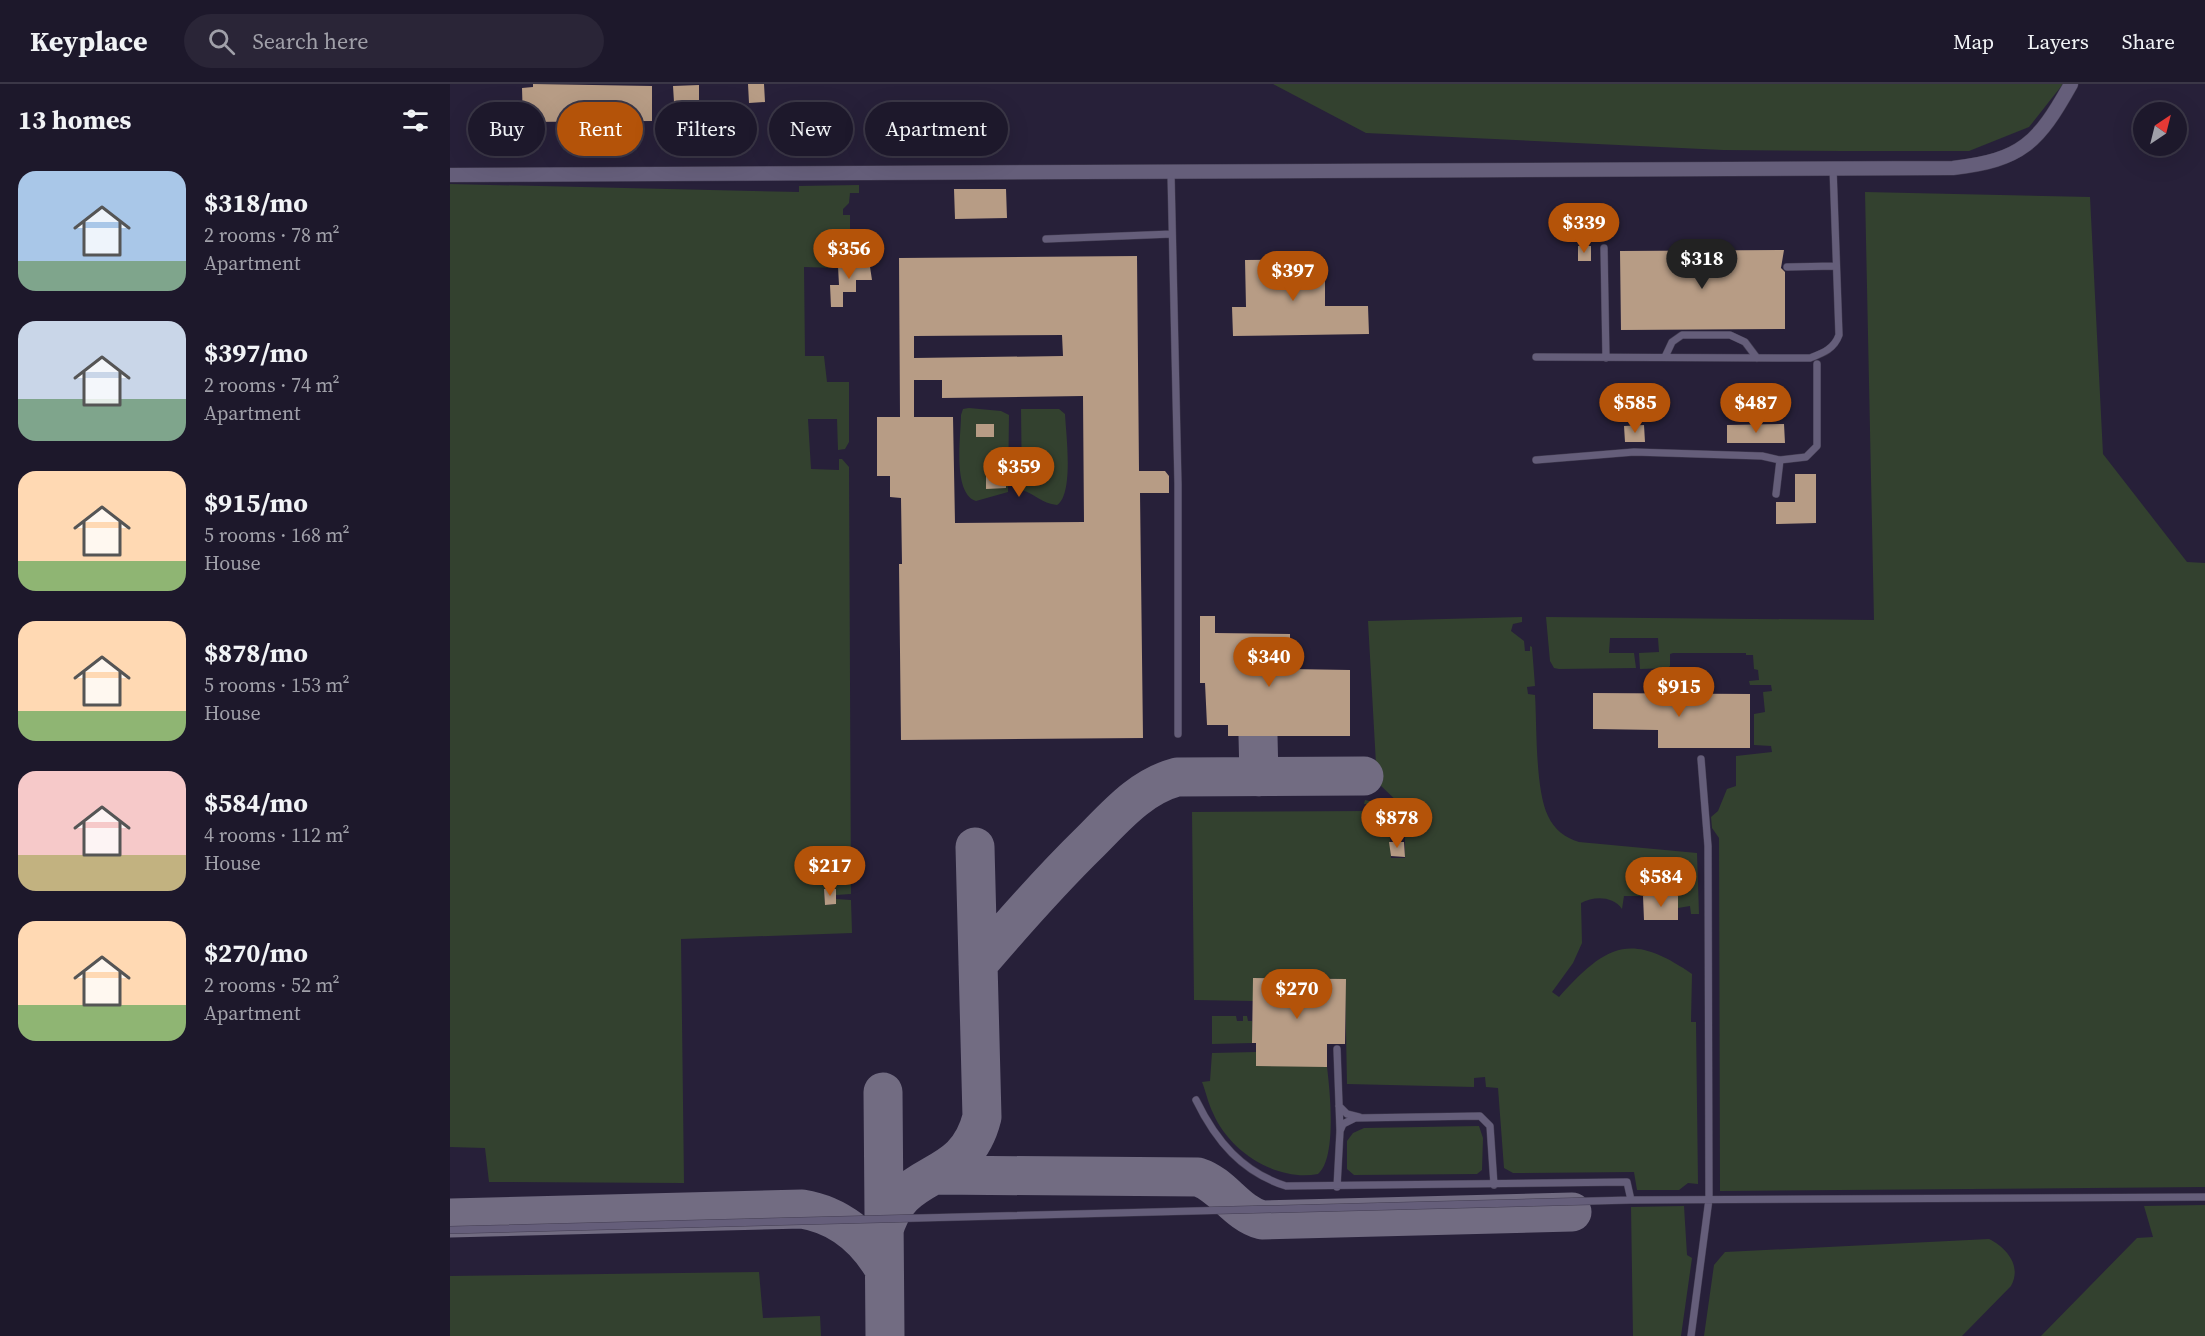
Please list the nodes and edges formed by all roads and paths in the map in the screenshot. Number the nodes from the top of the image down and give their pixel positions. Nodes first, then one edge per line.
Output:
1 (2071, 84) edge
2 (1833, 167) junction
3 (1171, 174) junction
4 (450, 175) edge
5 (1172, 234) junction
6 (1046, 239) dead end
7 (1604, 248) dead end
8 (1835, 266) junction
9 (1787, 267) dead end
10 (1825, 352) junction
11 (1536, 357) dead end
12 (1665, 357) junction
13 (1810, 357) junction
14 (1606, 358) junction
15 (1757, 358) junction
16 (1817, 364) junction
17 (1536, 460) dead end
18 (1780, 460) junction
19 (1776, 494) dead end
20 (1178, 734) dead end
21 (1701, 759) dead end
22 (1337, 1049) dead end
23 (1196, 1100) dead end
24 (1339, 1106) junction
25 (1361, 1117) junction
26 (1340, 1131) junction
27 (1494, 1185) junction
28 (1336, 1187) junction
29 (2205, 1197) edge
30 (1709, 1199) junction
31 (1631, 1200) junction
32 (450, 1230) edge
33 (1691, 1336) edge

1 - 2 street
2 - 3 street
2 - 8 lane
3 - 4 street
3 - 5 lane
5 - 6 lane
5 - 20 lane
7 - 14 lane
8 - 9 lane
8 - 10 lane
10 - 13 lane
10 - 16 lane
11 - 14 lane
12 - 14 lane
12 - 15 lane
12 - 15 lane
13 - 15 lane
13 - 16 lane
16 - 18 lane
17 - 18 lane
18 - 19 lane
21 - 30 lane
22 - 24 lane
23 - 28 lane
24 - 25 lane
24 - 26 lane
25 - 26 lane
25 - 27 lane
26 - 28 lane
27 - 28 lane
27 - 31 lane
29 - 30 lane
30 - 31 lane
30 - 33 lane
31 - 32 lane

